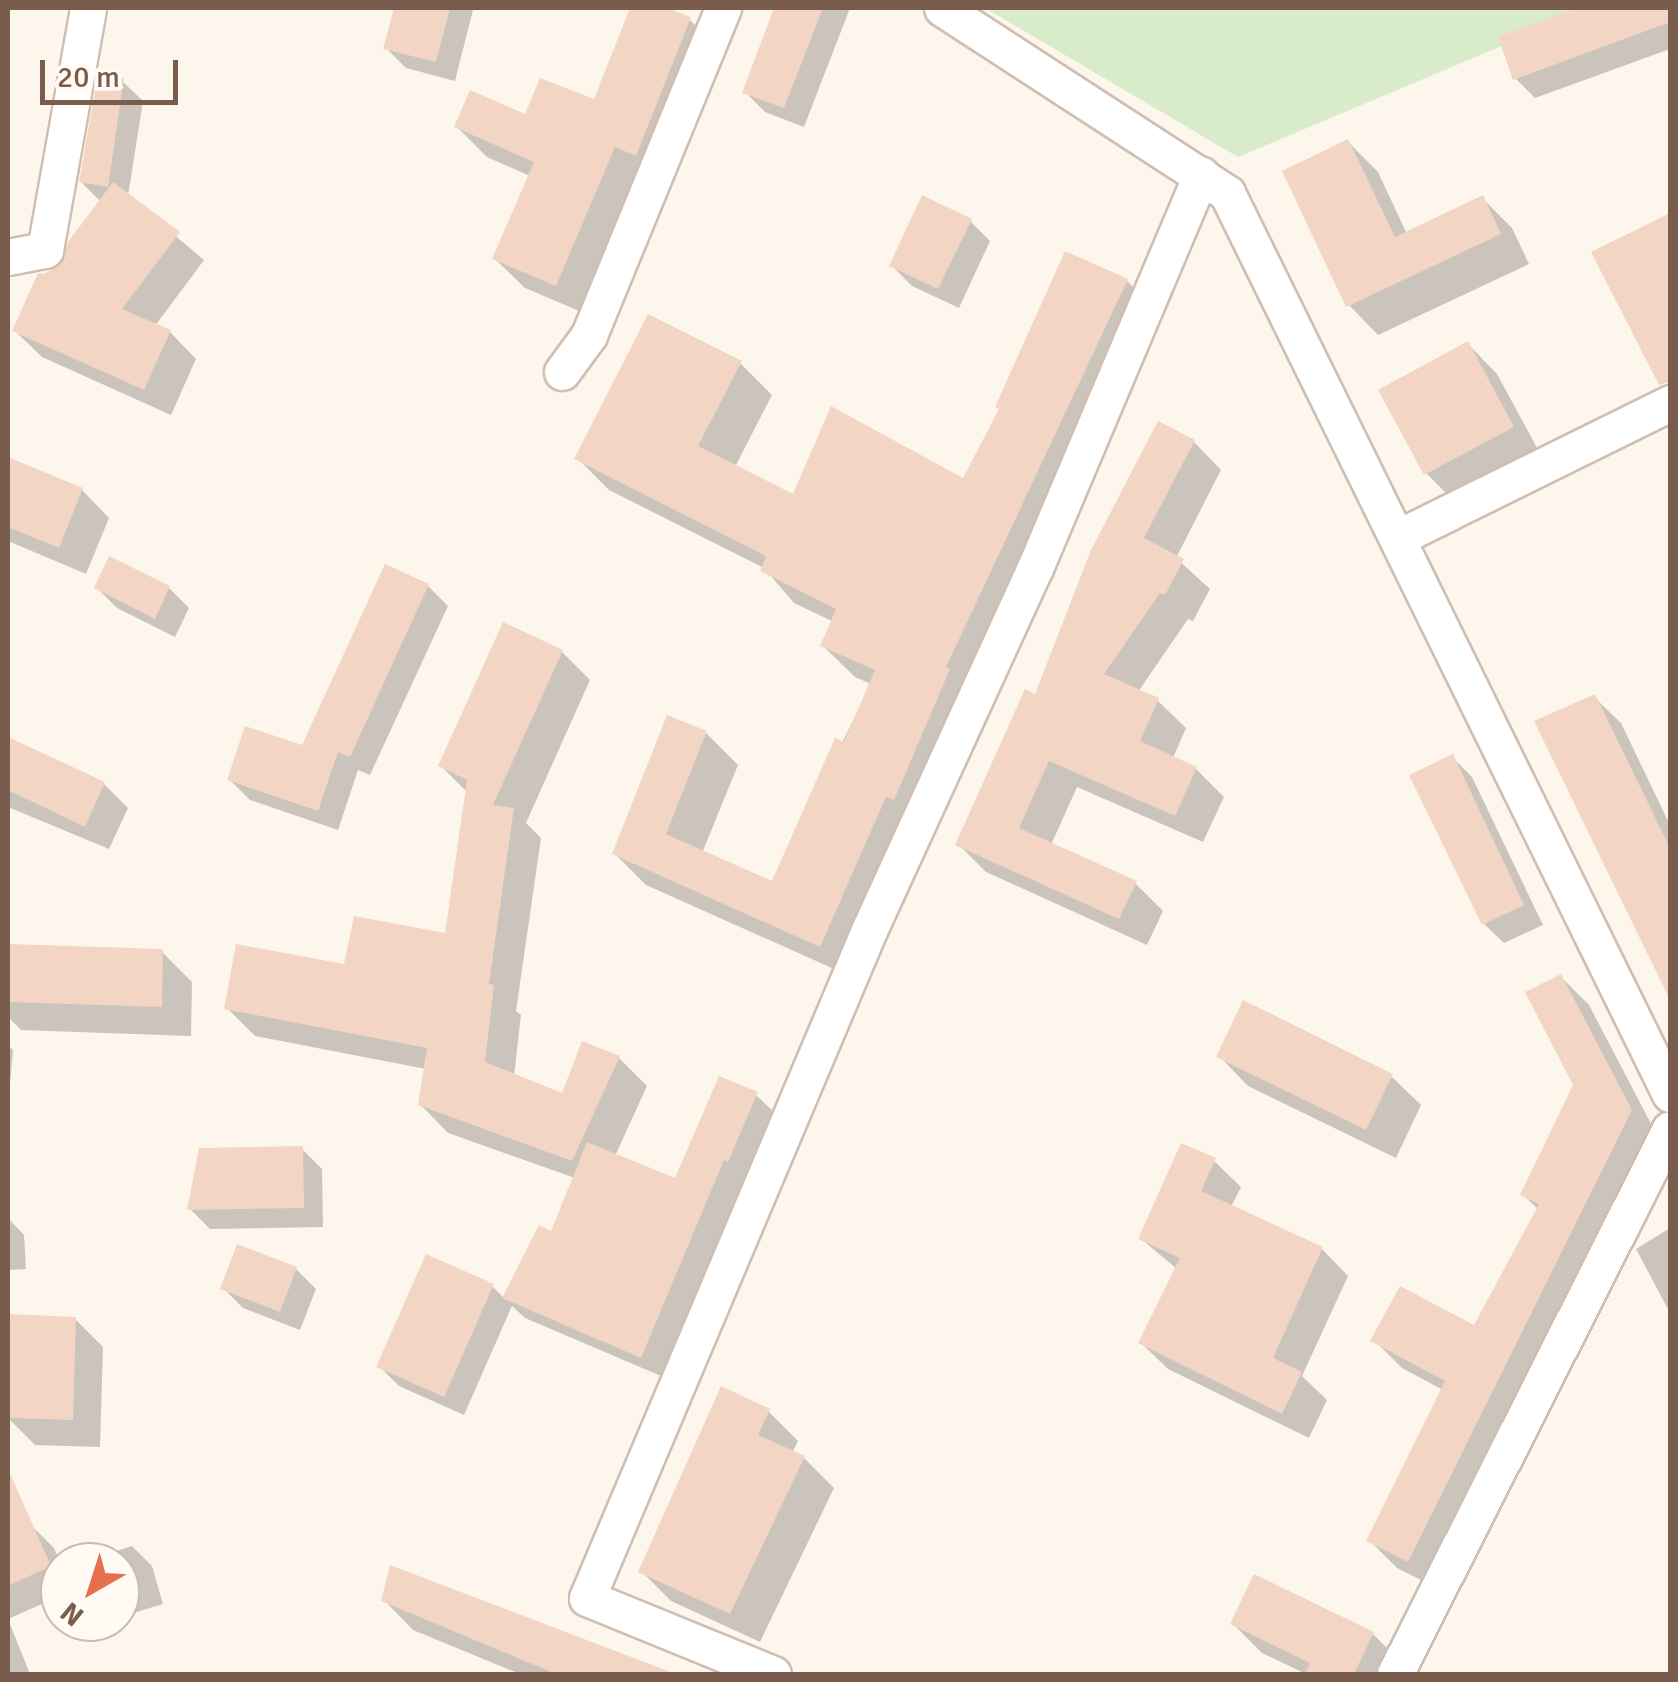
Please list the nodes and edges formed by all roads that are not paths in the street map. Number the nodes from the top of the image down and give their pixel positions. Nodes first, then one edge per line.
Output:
1 (88, 8) edge
2 (723, 8) edge
3 (942, 8) edge
4 (1201, 176) junction
5 (8, 257) edge
6 (562, 372) dead end
7 (1670, 403) edge
8 (1398, 538) junction
9 (1670, 1090) edge
10 (1670, 1129) edge
11 (773, 1674) edge
12 (1394, 1674) edge

1 - 5 street
2 - 6 street
3 - 4 street
4 - 8 street
4 - 11 street
7 - 8 street
8 - 9 street
10 - 12 street

